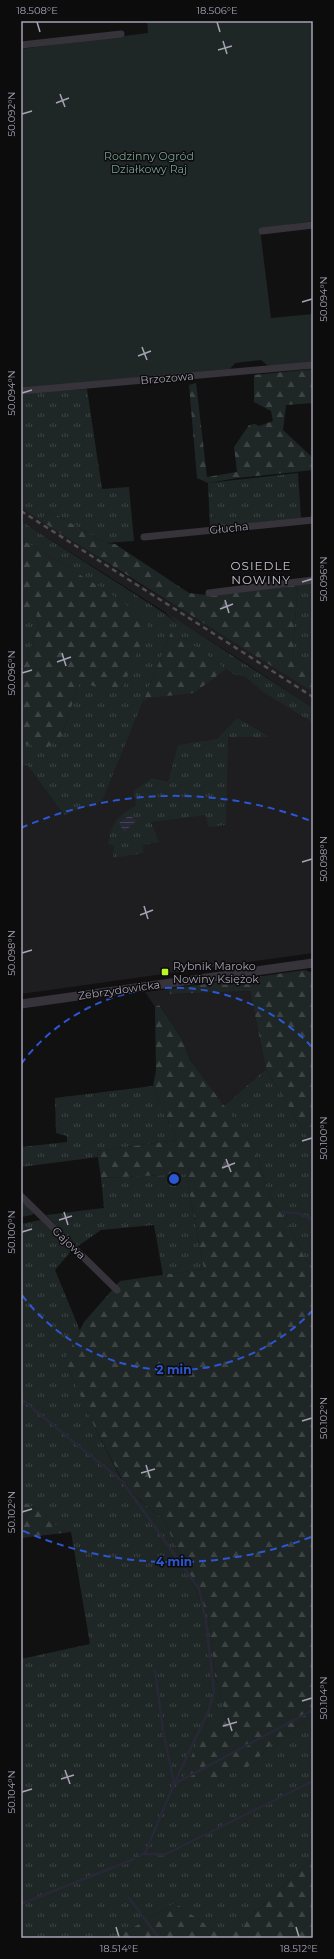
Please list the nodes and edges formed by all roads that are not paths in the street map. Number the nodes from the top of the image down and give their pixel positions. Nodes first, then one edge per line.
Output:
1 (121, 34) dead end
2 (21, 45) edge
3 (313, 225) edge
4 (262, 231) dead end
5 (313, 365) edge
6 (21, 390) edge
7 (313, 520) edge
8 (144, 537) dead end
9 (313, 580) edge
10 (209, 593) dead end
11 (313, 963) edge
12 (21, 1004) edge
13 (21, 1196) edge
14 (117, 1290) dead end

1 - 2 street
3 - 4 street
5 - 6 street, Brzozowa
7 - 8 street, Głucha
9 - 10 street
11 - 12 street, Zebrzydowicka
13 - 14 street, Gajowa

